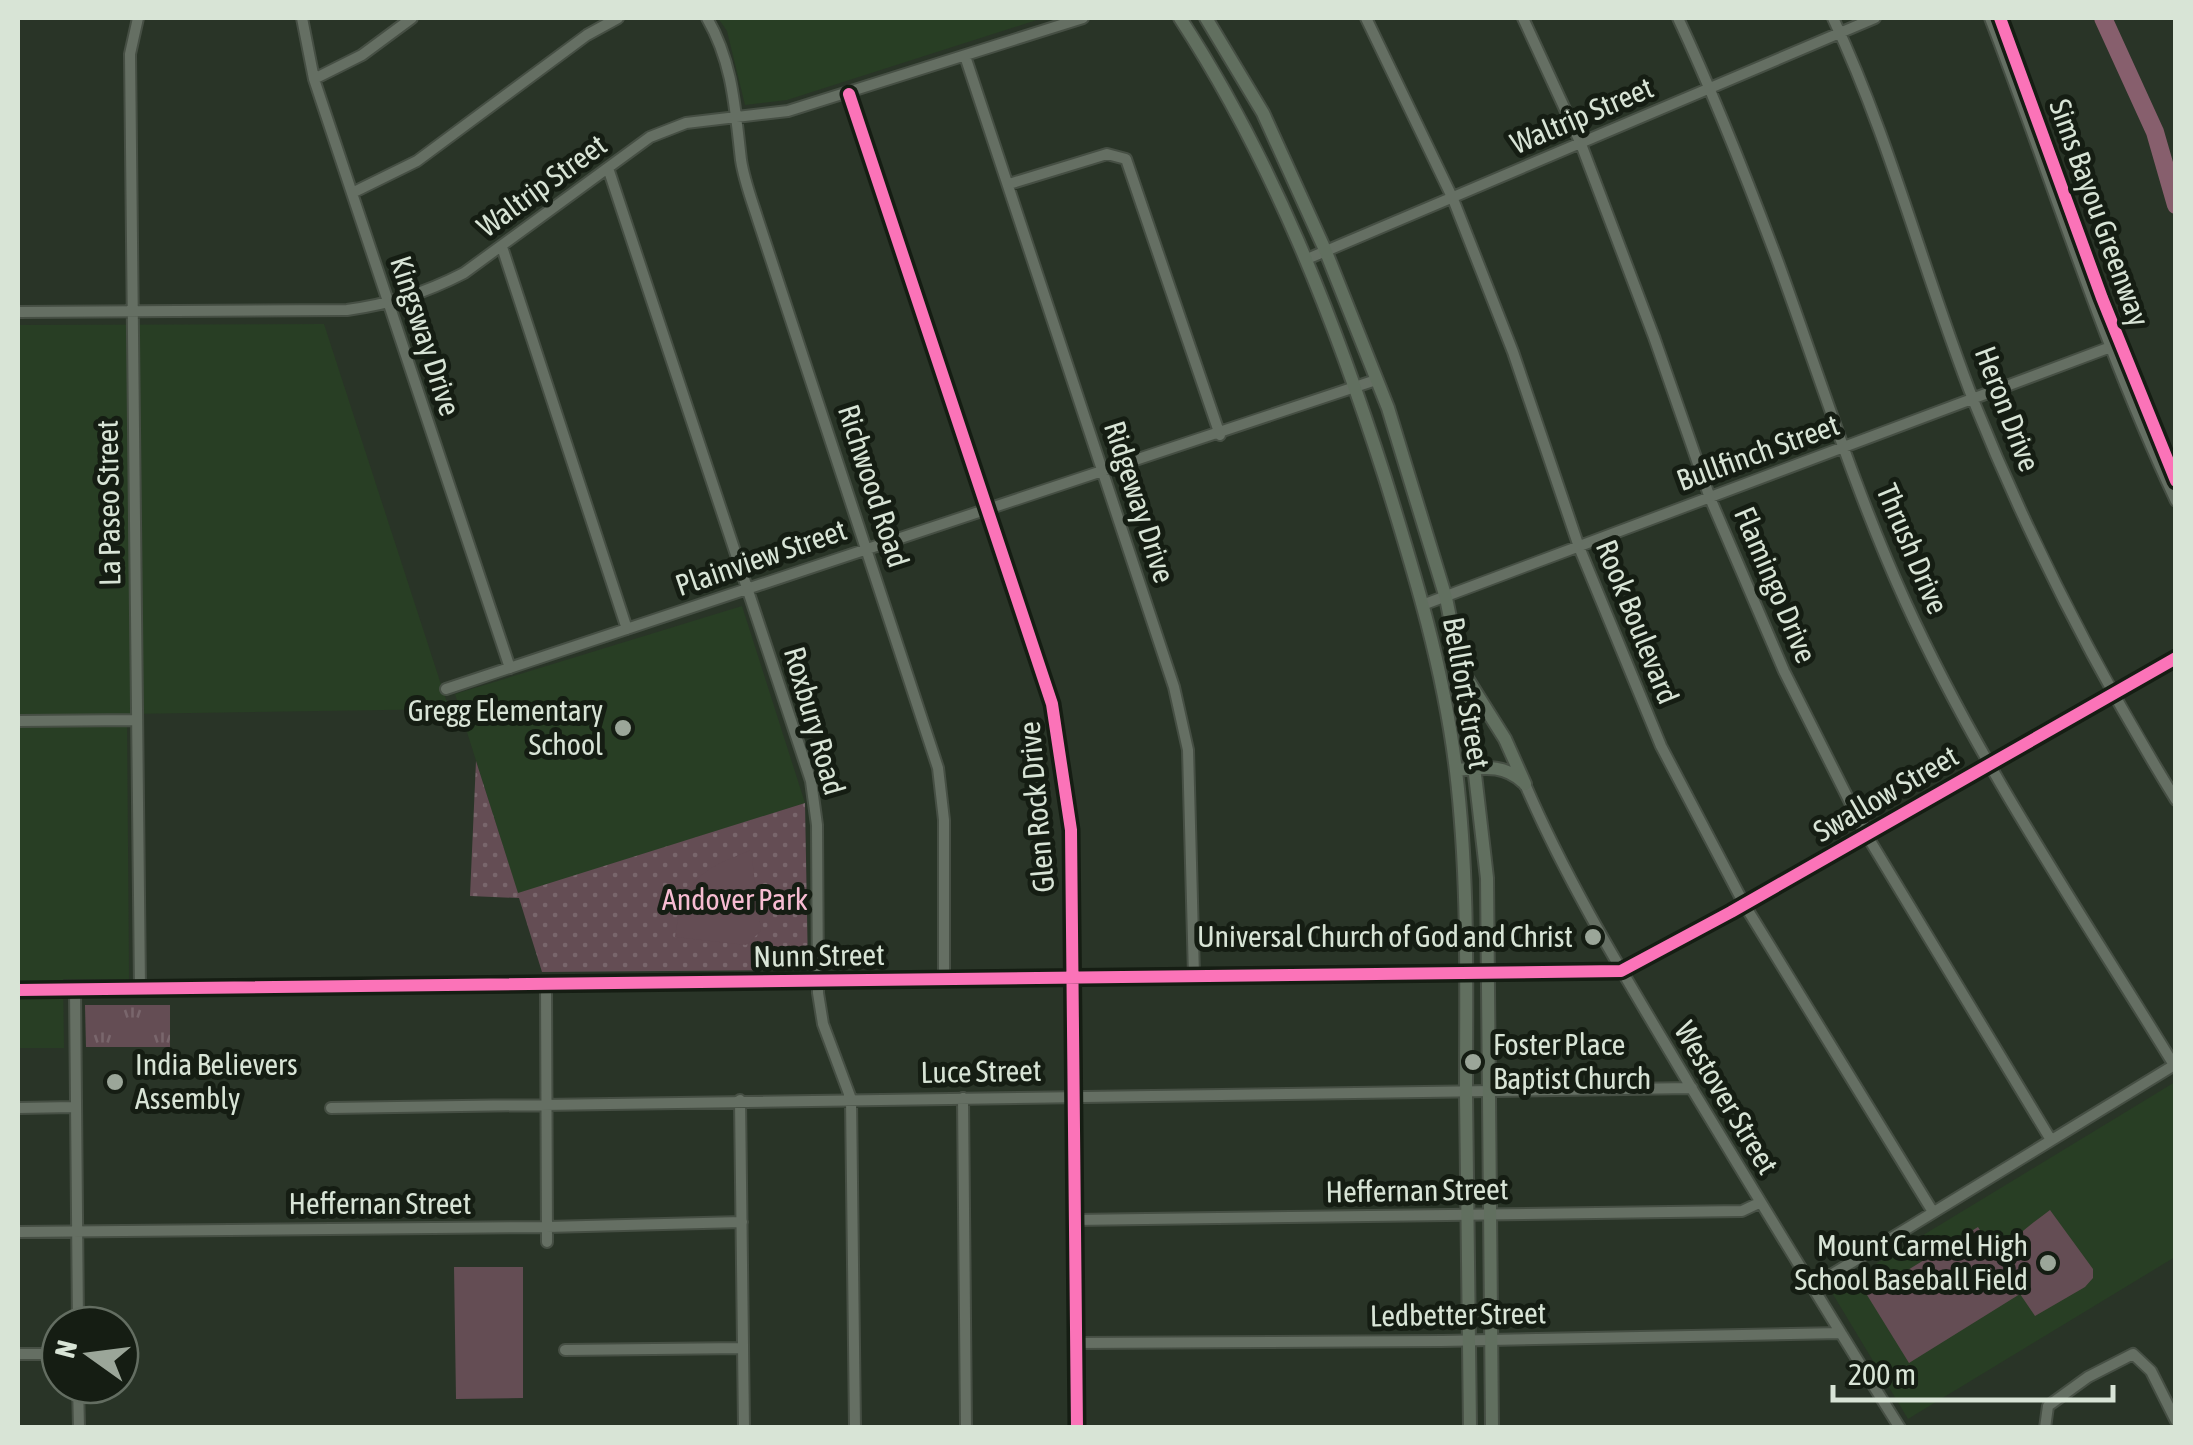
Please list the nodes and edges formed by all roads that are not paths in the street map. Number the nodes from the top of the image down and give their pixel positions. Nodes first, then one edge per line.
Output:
1 (138, 18) edge
2 (302, 18) edge
3 (412, 18) edge
4 (618, 18) edge
5 (707, 18) edge
6 (1083, 18) edge
7 (1180, 18) edge
8 (1206, 18) edge
9 (1366, 18) edge
10 (1523, 18) edge
11 (1678, 18) edge
12 (1833, 18) edge
13 (1875, 18) edge
14 (1990, 18) edge
15 (1840, 32) junction
16 (965, 56) junction
17 (314, 79) junction
18 (1710, 88) junction
19 (849, 94) junction
20 (1262, 113) junction
21 (738, 116) junction
22 (1241, 122) junction
23 (1581, 144) junction
24 (608, 168) junction
25 (1009, 184) junction
26 (352, 193) junction
27 (1453, 200) junction
28 (502, 247) junction
29 (1326, 252) junction
30 (1308, 259) junction
31 (388, 305) junction
32 (18, 312) edge
33 (131, 313) junction
34 (2108, 348) junction
35 (1376, 380) junction
36 (1356, 388) junction
37 (1973, 398) junction
38 (1220, 435) junction
39 (1842, 449) junction
40 (1103, 473) junction
41 (1710, 498) junction
42 (2176, 501) edge
43 (987, 509) junction
44 (1579, 547) junction
45 (868, 549) junction
46 (748, 590) junction
47 (1446, 598) junction
48 (1425, 604) junction
49 (628, 629) junction
50 (2176, 658) edge
51 (1459, 663) junction
52 (510, 668) junction
53 (446, 690) dead end
54 (2110, 695) junction
55 (136, 720) junction
56 (18, 721) edge
57 (1512, 753) junction
58 (1989, 764) junction
59 (1498, 767) junction
60 (1476, 768) junction
61 (1456, 770) junction
62 (1525, 784) junction
63 (2176, 800) edge
64 (1866, 834) junction
65 (1744, 904) junction
66 (1621, 971) junction
67 (1489, 972) junction
68 (1467, 973) junction
69 (1194, 976) junction
70 (1072, 978) junction
71 (944, 979) junction
72 (819, 980) junction
73 (546, 984) junction
74 (140, 989) junction
75 (18, 990) edge
76 (75, 990) junction
77 (2175, 1064) edge
78 (1692, 1088) junction
79 (1466, 1092) junction
80 (1489, 1092) junction
81 (1074, 1096) junction
82 (963, 1098) junction
83 (851, 1099) junction
84 (740, 1100) junction
85 (547, 1104) junction
86 (74, 1107) junction
87 (18, 1108) edge
88 (331, 1108) dead end
89 (2051, 1140) junction
90 (1759, 1203) junction
91 (1933, 1212) junction
92 (1467, 1216) junction
93 (1490, 1216) junction
94 (1074, 1220) junction
95 (742, 1222) junction
96 (546, 1227) junction
97 (77, 1231) junction
98 (18, 1232) edge
99 (547, 1242) dead end
100 (1814, 1286) junction
101 (78, 1305) edge
102 (1840, 1333) junction
103 (1468, 1340) junction
104 (1491, 1340) junction
105 (1075, 1343) junction
106 (743, 1348) junction
107 (565, 1350) dead end
108 (2176, 1421) edge
109 (744, 1428) edge
110 (855, 1428) edge
111 (966, 1428) edge
112 (1077, 1428) edge
113 (1470, 1428) edge
114 (1492, 1428) edge
115 (1900, 1428) edge
116 (2045, 1428) edge

1 - 33 street, La Paseo Street
2 - 17 street, Kingsway Drive
3 - 17 street
4 - 26 street
5 - 21 street, Richwood Road
6 - 16 street, Waltrip Street
7 - 22 main road, Bellfort Street
8 - 20 main road, Bellfort Street
9 - 27 street, Rook Boulevard
10 - 23 street, Flamingo Drive
11 - 18 street, Thrush Drive
12 - 15 street, Heron Drive
13 - 15 street, Waltrip Street
14 - 34 street
15 - 18 street, Waltrip Street
15 - 37 street, Heron Drive
16 - 19 street, Waltrip Street
16 - 25 street, Ridgeway Drive
17 - 26 street, Kingsway Drive
18 - 23 street, Waltrip Street
18 - 39 street, Thrush Drive
19 - 21 street, Waltrip Street
19 - 43 street, Glen Rock Drive
20 - 22 main road
20 - 29 main road, Bellfort Street
21 - 24 street, Waltrip Street
21 - 45 street, Richwood Road
22 - 30 main road, Bellfort Street
23 - 27 street, Waltrip Street
23 - 41 street, Flamingo Drive
24 - 28 street, Waltrip Street
24 - 46 street, Roxbury Road
25 - 38 street
25 - 40 street, Ridgeway Drive
26 - 31 street, Kingsway Drive
27 - 29 street, Waltrip Street
27 - 44 street, Rook Boulevard
28 - 31 street, Waltrip Street
28 - 49 street
29 - 30 street, Waltrip Street
29 - 35 main road, Bellfort Street
30 - 36 main road, Bellfort Street
31 - 33 street, Waltrip Street
31 - 52 street, Kingsway Drive
32 - 33 street, Waltrip Street
33 - 55 street, La Paseo Street
34 - 37 street, Bullfinch Street
34 - 42 street
35 - 36 street, Plainview Street
35 - 47 main road, Bellfort Street
36 - 38 street, Plainview Street
36 - 48 main road, Bellfort Street
37 - 39 street, Bullfinch Street
37 - 54 street, Heron Drive
38 - 40 street, Plainview Street
39 - 41 street, Bullfinch Street
39 - 58 street, Thrush Drive
40 - 43 street, Plainview Street
40 - 69 street, Ridgeway Drive
41 - 44 street, Bullfinch Street
41 - 64 street, Flamingo Drive
43 - 45 street, Plainview Street
43 - 70 street, Glen Rock Drive
44 - 47 street, Bullfinch Street
44 - 65 street, Rook Boulevard
45 - 46 street, Plainview Street
45 - 71 street, Richwood Road
46 - 49 street, Plainview Street
46 - 72 street, Roxbury Road
47 - 48 street, Bullfinch Street
47 - 51 main road, Bellfort Street
48 - 61 main road, Bellfort Street
49 - 52 street, Plainview Street
50 - 54 street, Swallow Street
51 - 57 main road
51 - 60 main road, Bellfort Street
52 - 53 street, Plainview Street
54 - 58 street, Swallow Street
54 - 63 street, Heron Drive
55 - 56 street
55 - 74 street, La Paseo Street
57 - 59 main road
57 - 62 main road
58 - 64 street, Swallow Street
58 - 77 street, Thrush Drive
59 - 60 main road
59 - 62 main road
60 - 61 main road
60 - 67 main road, Bellfort Street
61 - 68 main road, Bellfort Street
62 - 66 street, Westover Street
64 - 65 street, Swallow Street
64 - 89 street, Flamingo Drive
65 - 66 street, Swallow Street
65 - 91 street, Rook Boulevard
66 - 67 street, Nunn Street
66 - 78 street, Westover Street
67 - 68 street, Nunn Street
67 - 80 main road, Bellfort Street
68 - 69 street, Nunn Street
68 - 79 main road, Bellfort Street
69 - 70 street, Nunn Street
70 - 71 street, Nunn Street
70 - 81 street, Glen Rock Drive
71 - 72 street, Nunn Street
72 - 73 street, Nunn Street
72 - 83 street, Roxbury Road
73 - 74 street, Nunn Street
73 - 85 street
74 - 76 street, Nunn Street
75 - 76 street, Nunn Street
76 - 86 street
77 - 89 street
78 - 80 street, Luce Street
78 - 90 street, Westover Street
79 - 80 street, Luce Street
79 - 81 street, Luce Street
79 - 92 main road, Bellfort Street
80 - 93 main road, Bellfort Street
81 - 82 street, Luce Street
81 - 94 street, Glen Rock Drive
82 - 83 street, Luce Street
82 - 111 street
83 - 84 street, Luce Street
83 - 110 street, Roxbury Road
84 - 85 street, Luce Street
84 - 95 street
85 - 88 street, Luce Street
85 - 96 street
86 - 87 street
86 - 97 street
89 - 91 street
90 - 93 street, Heffernan Street
90 - 100 street, Westover Street
91 - 100 street
92 - 93 street, Heffernan Street
92 - 94 street, Heffernan Street
92 - 103 main road, Bellfort Street
93 - 104 main road, Bellfort Street
94 - 105 street, Glen Rock Drive
95 - 96 street, Heffernan Street
95 - 106 street
96 - 97 street, Heffernan Street
96 - 99 street
97 - 98 street, Heffernan Street
97 - 101 street
100 - 102 street, Westover Street
102 - 104 street, Ledbetter Street
102 - 115 street, Westover Street
103 - 104 street, Ledbetter Street
103 - 105 street, Ledbetter Street
103 - 113 main road, Bellfort Street
104 - 114 main road, Bellfort Street
105 - 112 street, Glen Rock Drive
106 - 107 street
106 - 109 street
108 - 116 street

